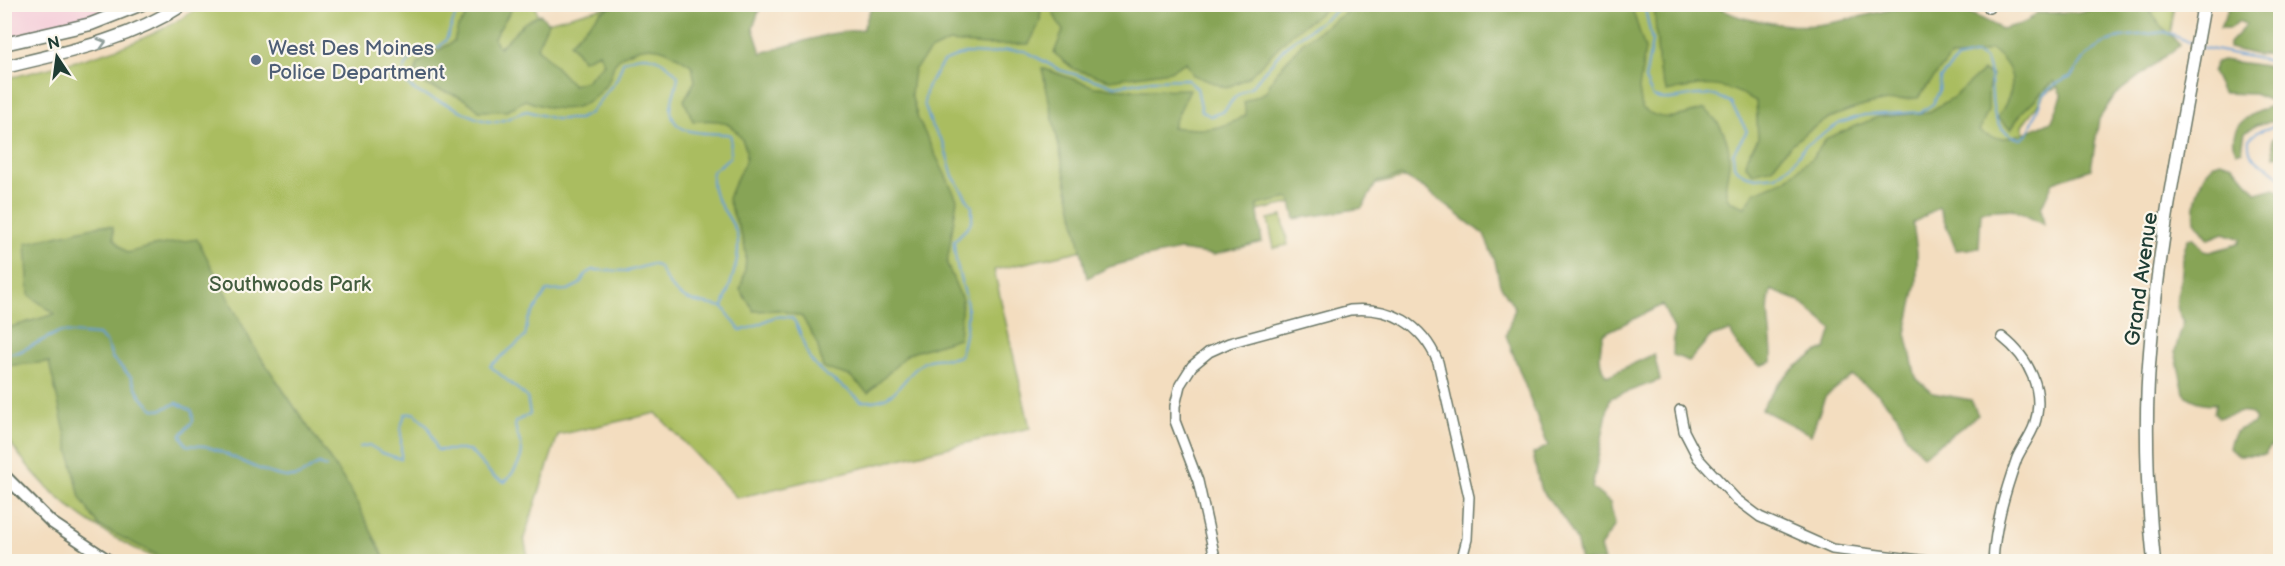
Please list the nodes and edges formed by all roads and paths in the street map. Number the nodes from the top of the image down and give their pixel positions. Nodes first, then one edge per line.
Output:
1 (142, 4) edge
2 (184, 4) edge
3 (2204, 4) edge
4 (4, 44) edge
5 (4, 67) edge
6 (2002, 337) dead end
7 (1680, 410) dead end
8 (4, 475) edge
9 (111, 561) edge
10 (1216, 561) edge
11 (1461, 561) edge
12 (1935, 561) edge
13 (1993, 561) edge
14 (2154, 561) edge

1 - 4 main road
5 -> 2 main road
3 - 14 main road, Grand Avenue
6 - 13 street
7 - 12 street
8 - 9 street
10 - 11 street

